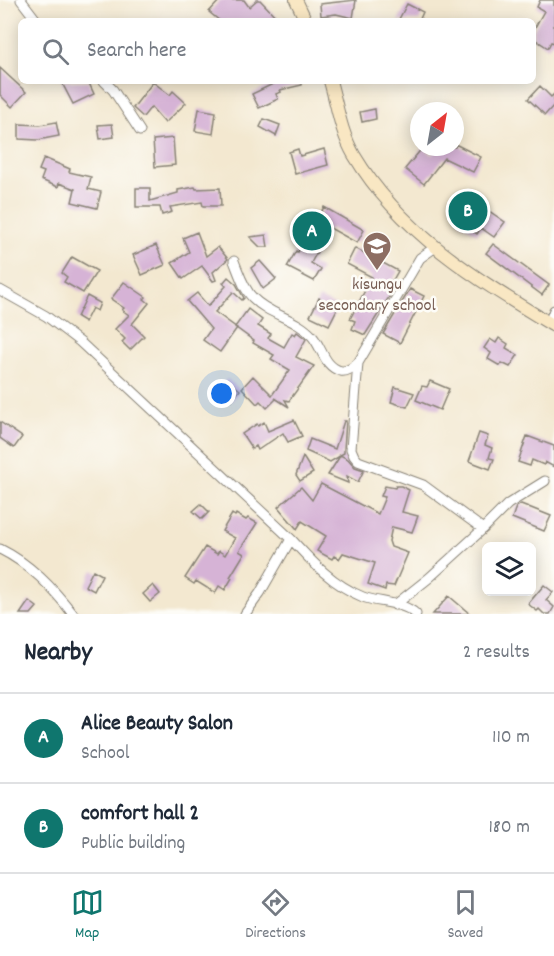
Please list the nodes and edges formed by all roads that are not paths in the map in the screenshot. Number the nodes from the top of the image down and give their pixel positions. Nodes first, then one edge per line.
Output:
1 (21, 0) edge
2 (296, 0) edge
3 (35, 18) edge
4 (305, 18) edge
5 (107, 84) edge
6 (331, 84) edge
7 (140, 131) dead end
8 (434, 248) junction
9 (234, 261) dead end
10 (0, 290) edge
11 (554, 310) edge
12 (552, 325) edge
13 (358, 363) junction
14 (545, 481) dead end
15 (483, 529) junction
16 (291, 538) junction
17 (0, 549) edge
18 (395, 605) junction
19 (73, 614) edge
20 (245, 614) edge
21 (416, 614) edge

1 - 3 street
2 - 4 street
5 - 7 street
6 - 8 street
8 - 12 street
8 - 13 street
9 - 13 street
10 - 16 street
11 - 12 street
13 - 15 street
14 - 15 street
15 - 18 street
16 - 18 street
16 - 20 street
17 - 19 street
18 - 21 street

